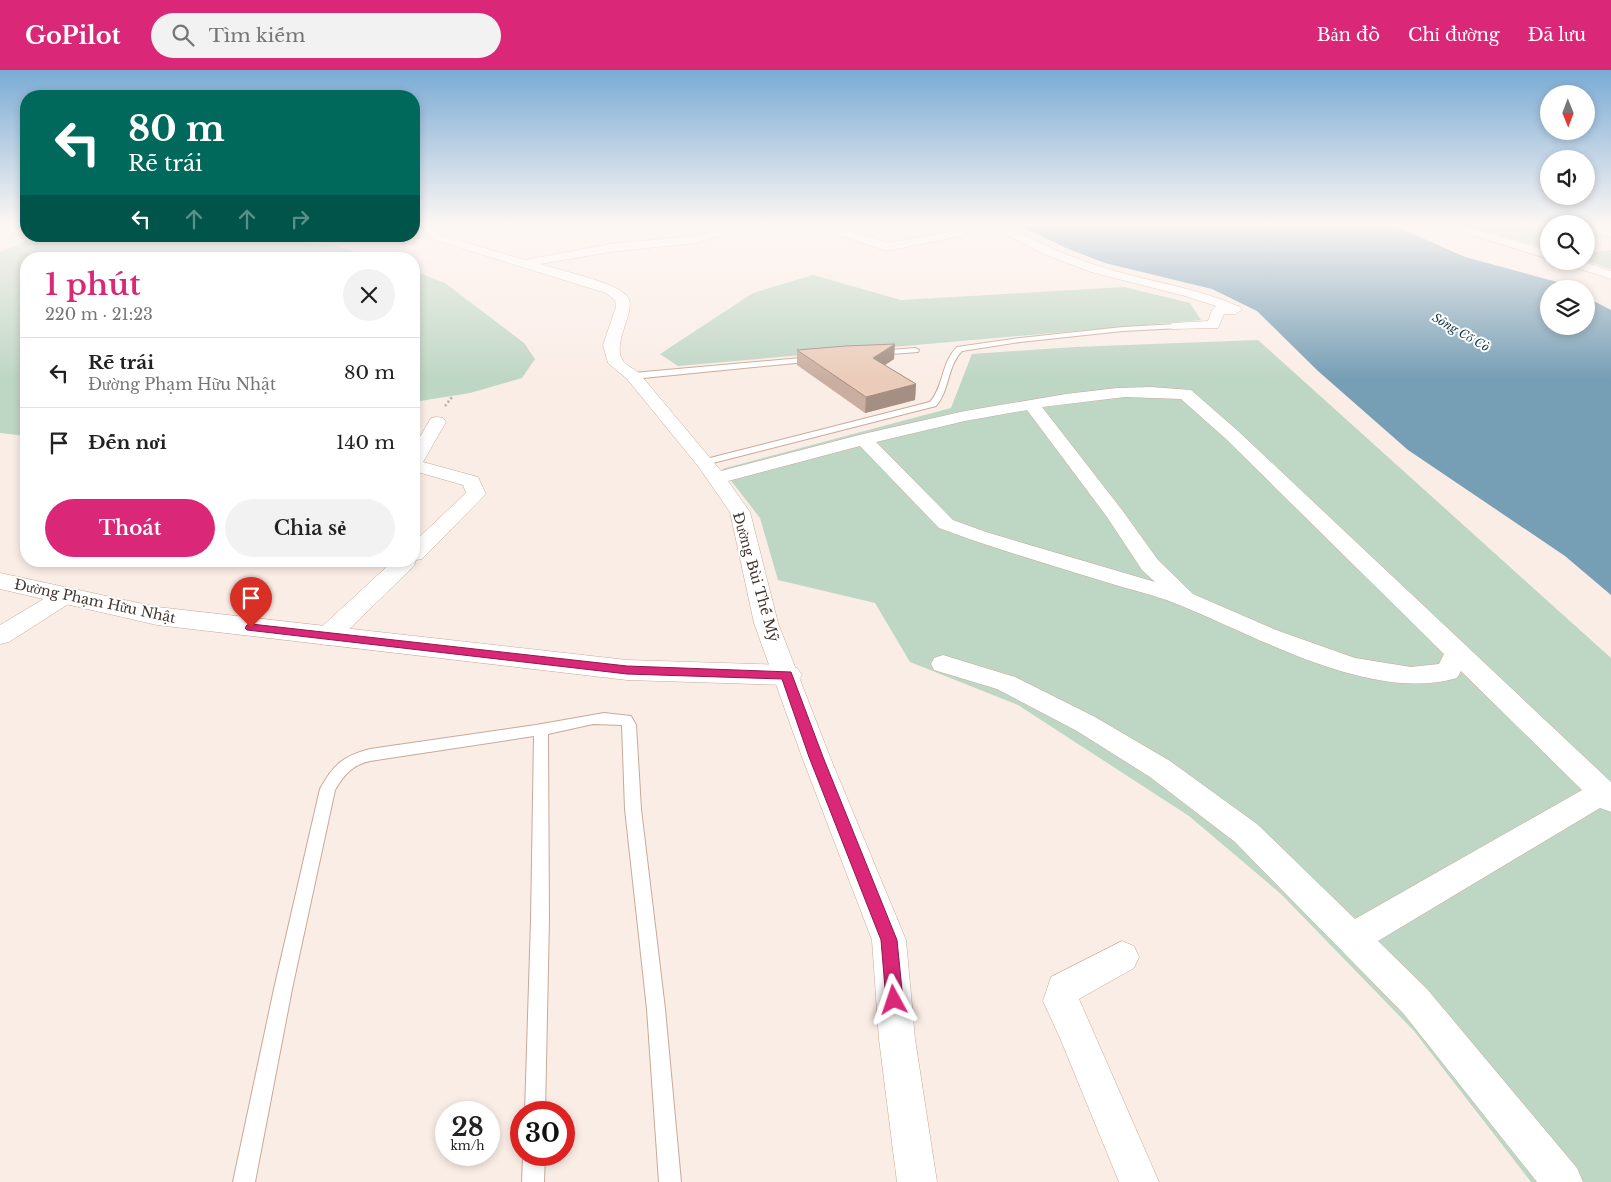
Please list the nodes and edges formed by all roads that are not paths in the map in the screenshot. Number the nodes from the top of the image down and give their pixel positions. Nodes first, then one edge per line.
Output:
1 (561, 275) edge
2 (1115, 275) edge
3 (1177, 326) joint
4 (915, 350) dead end
5 (870, 354) edge
6 (825, 358) edge
7 (633, 376) junction
8 (1031, 404) junction
9 (440, 416) road end
10 (862, 439) junction
11 (420, 453) edge
12 (420, 466) edge
13 (711, 470) junction
14 (420, 548) edge
15 (400, 567) edge
16 (0, 581) edge
17 (66, 596) junction
18 (1184, 599) junction
19 (0, 636) edge
20 (326, 636) junction
21 (1457, 652) junction
22 (943, 664) dead end
23 (786, 675) junction
24 (541, 729) junction
25 (1607, 796) edge
26 (1352, 939) junction
27 (1122, 956) dead end
28 (535, 1101) edge
29 (534, 1166) edge
30 (913, 1180) edge
31 (244, 1182) edge
32 (533, 1182) edge
33 (670, 1182) edge
34 (1139, 1182) edge
35 (1563, 1182) edge

1 - 7 street, Đường Bùi Thế Mỹ
2 - 3 street
3 - 13 lane
4 - 5 lane
6 - 7 lane
7 - 13 street, Đường Bùi Thế Mỹ
8 - 10 street
8 - 18 street
8 - 21 street
9 - 11 street
10 - 13 street
10 - 18 street
12 - 14 street
13 - 23 street, Đường Bùi Thế Mỹ
15 - 20 street
16 - 17 street, Đường Phạm Hữu Nhật
17 - 19 street
17 - 20 street, Đường Phạm Hữu Nhật
18 - 21 street
20 - 23 street, Đường Phạm Hữu Nhật
21 - 25 street
22 - 26 street
23 - 30 street, Đường Bùi Thế Mỹ
24 - 28 lane
24 - 31 lane
24 - 33 lane
25 - 26 street
26 - 35 street
27 - 34 street
29 - 32 lane

